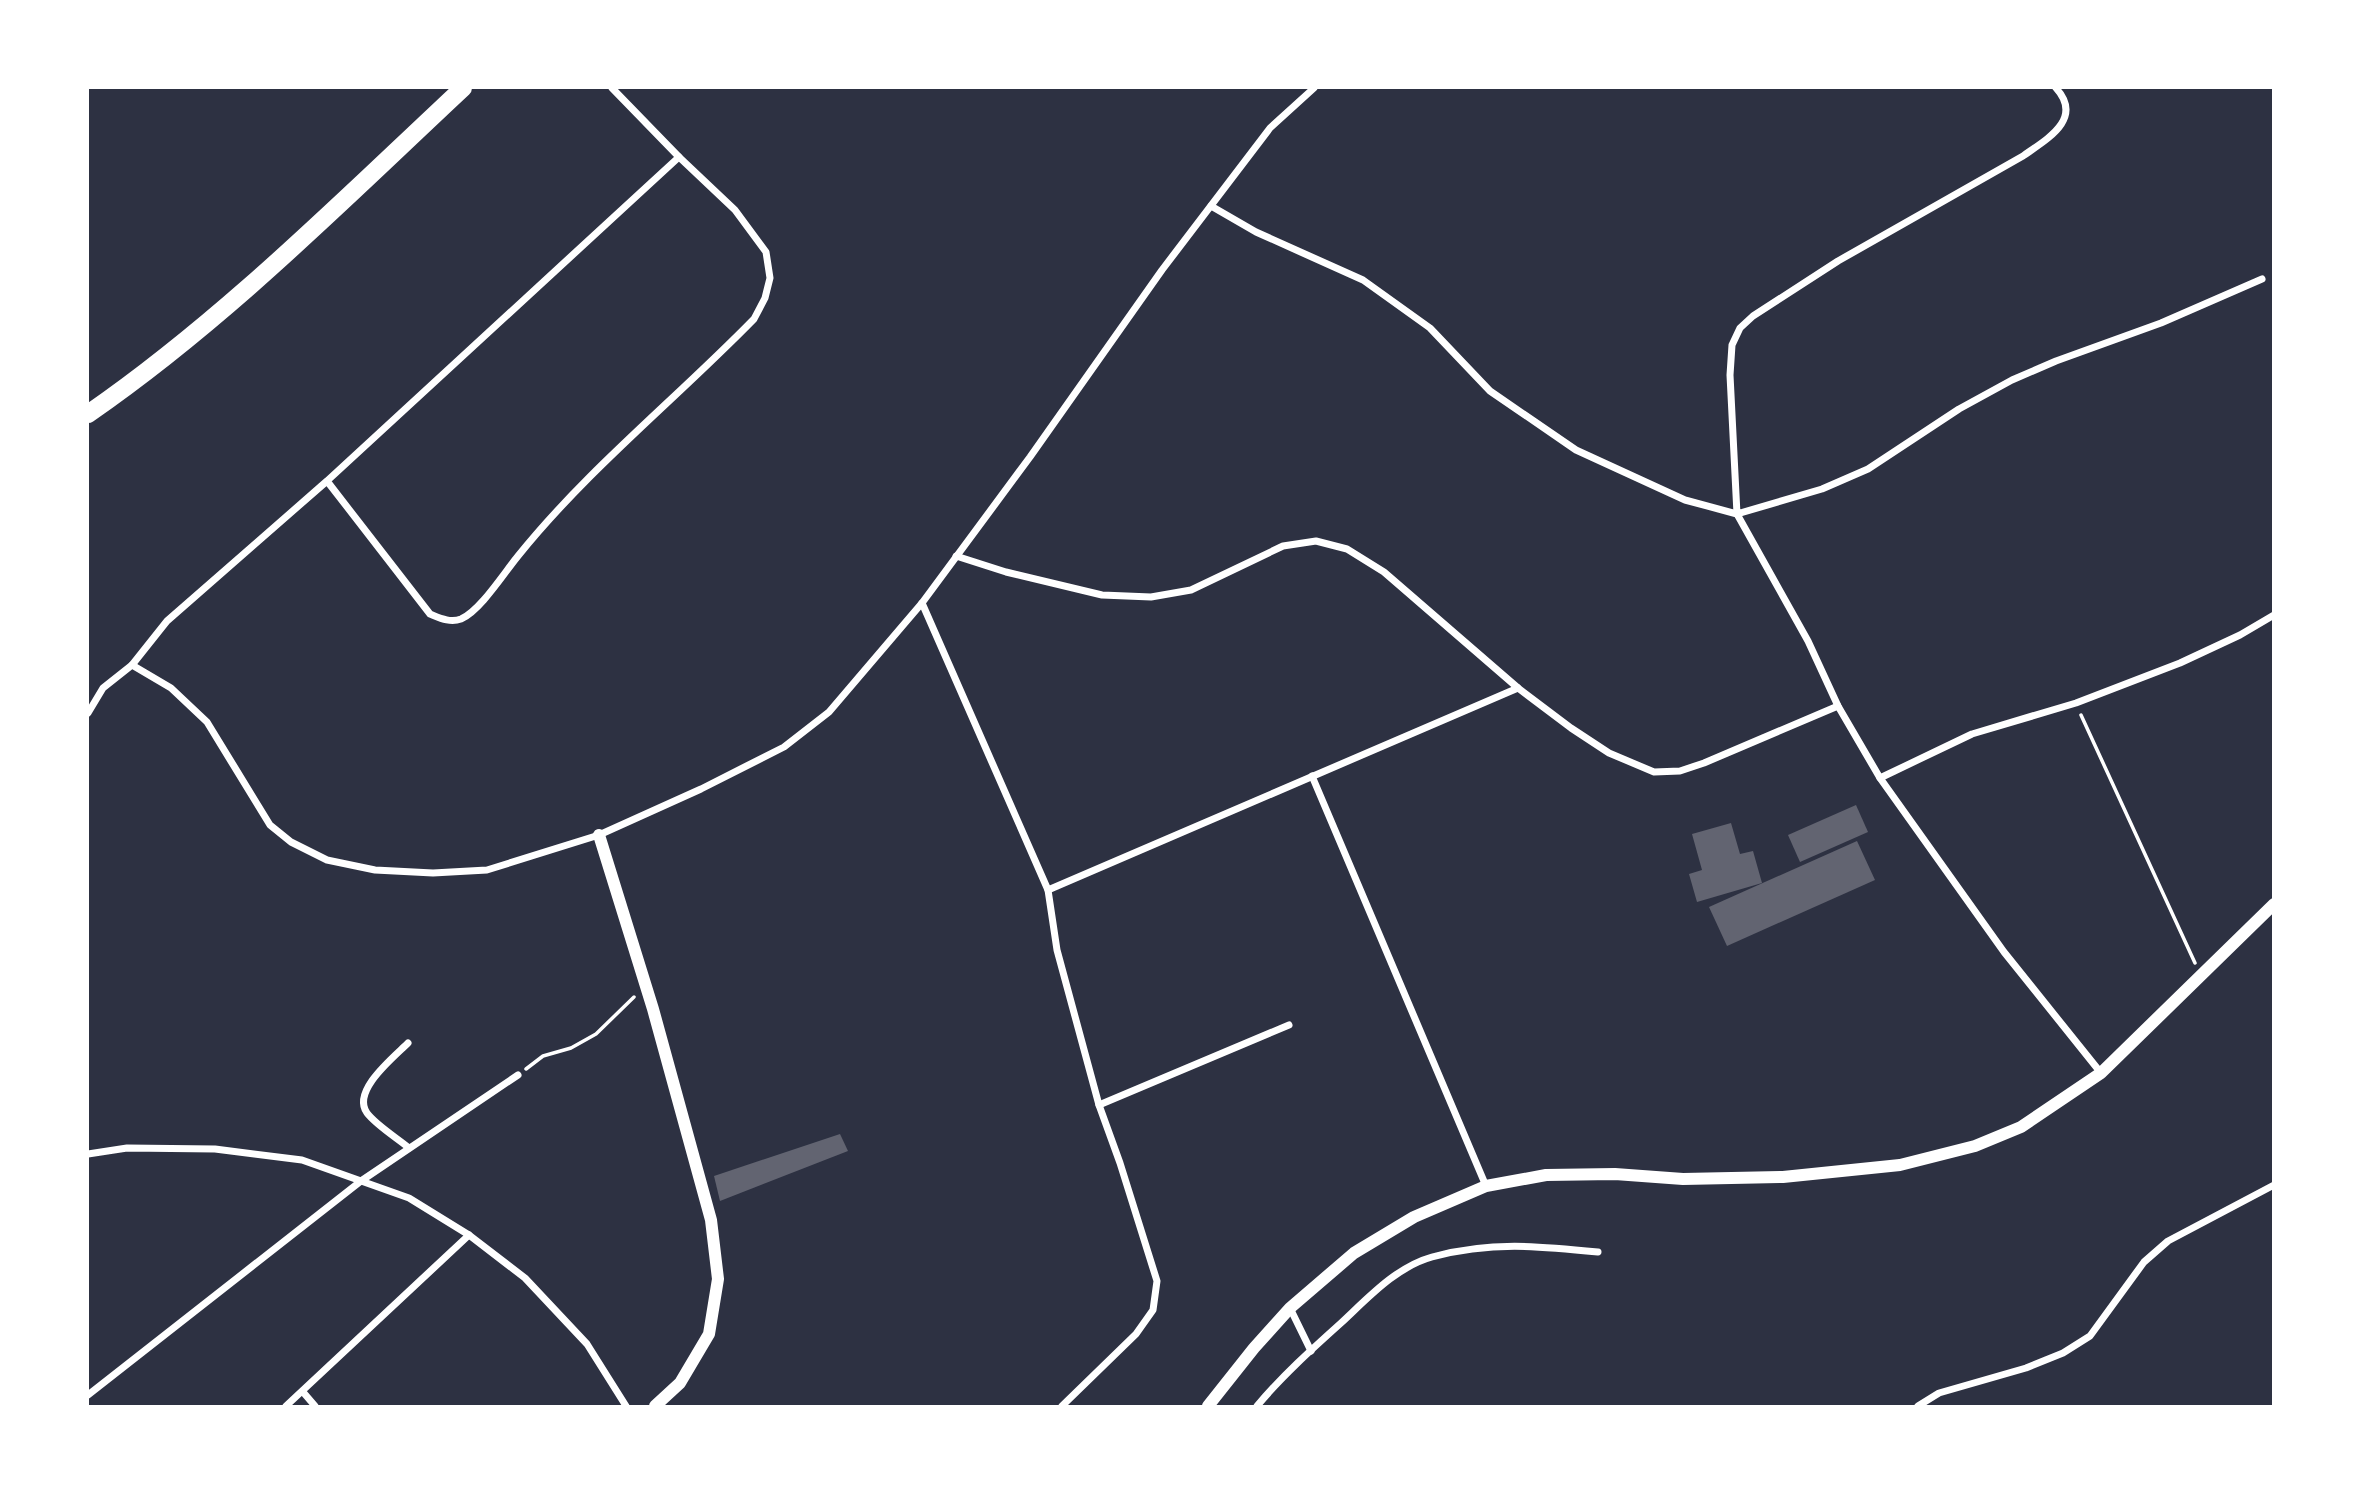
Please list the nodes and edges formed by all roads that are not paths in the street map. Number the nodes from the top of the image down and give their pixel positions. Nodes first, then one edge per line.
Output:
1 (463, 88) edge
2 (612, 88) edge
3 (1314, 88) edge
4 (2056, 88) edge
5 (679, 157) junction
6 (1212, 206) junction
7 (2262, 279) dead end
8 (88, 414) edge
9 (327, 481) junction
10 (1738, 514) junction
11 (956, 556) junction
12 (922, 603) junction
13 (2273, 615) edge
14 (132, 665) junction
15 (1518, 688) junction
16 (1838, 706) junction
17 (88, 713) edge
18 (1312, 776) junction
19 (1880, 778) junction
20 (599, 835) junction
21 (1048, 890) junction
22 (2273, 904) edge
23 (1289, 1025) dead end
24 (408, 1042) dead end
25 (2101, 1073) junction
26 (518, 1075) road end
27 (1099, 1105) junction
28 (409, 1148) junction
29 (88, 1154) edge
30 (361, 1181) junction
31 (2273, 1185) edge
32 (1486, 1186) junction
33 (469, 1235) junction
34 (1598, 1252) dead end
35 (1290, 1308) junction
36 (1311, 1351) junction
37 (303, 1392) junction
38 (88, 1395) edge
39 (286, 1406) edge
40 (314, 1406) edge
41 (626, 1406) edge
42 (655, 1406) edge
43 (1062, 1406) edge
44 (1208, 1406) edge
45 (1257, 1406) edge
46 (1918, 1406) edge

1 - 8 highway
2 - 5 street
3 - 6 street
4 - 10 street
5 - 9 street
5 - 9 street
6 - 10 street
6 - 11 street
7 - 10 street
9 - 14 street
10 - 16 street
11 - 12 street
11 - 15 street
12 - 20 street
12 - 21 street
13 - 19 street
14 - 17 street
14 - 20 street
15 - 16 street
15 - 18 street
16 - 19 street
18 - 21 street
18 - 32 street
19 - 25 street
20 - 42 street
21 - 27 street
22 - 25 street
23 - 27 street
24 - 28 street
25 - 32 street
26 - 28 street
27 - 43 street
28 - 30 street
29 - 30 street
30 - 33 street
30 - 38 street
31 - 46 street
32 - 35 street
33 - 37 street
33 - 41 street
34 - 36 street
35 - 36 street
35 - 44 street
36 - 45 street
37 - 39 street
37 - 40 street

